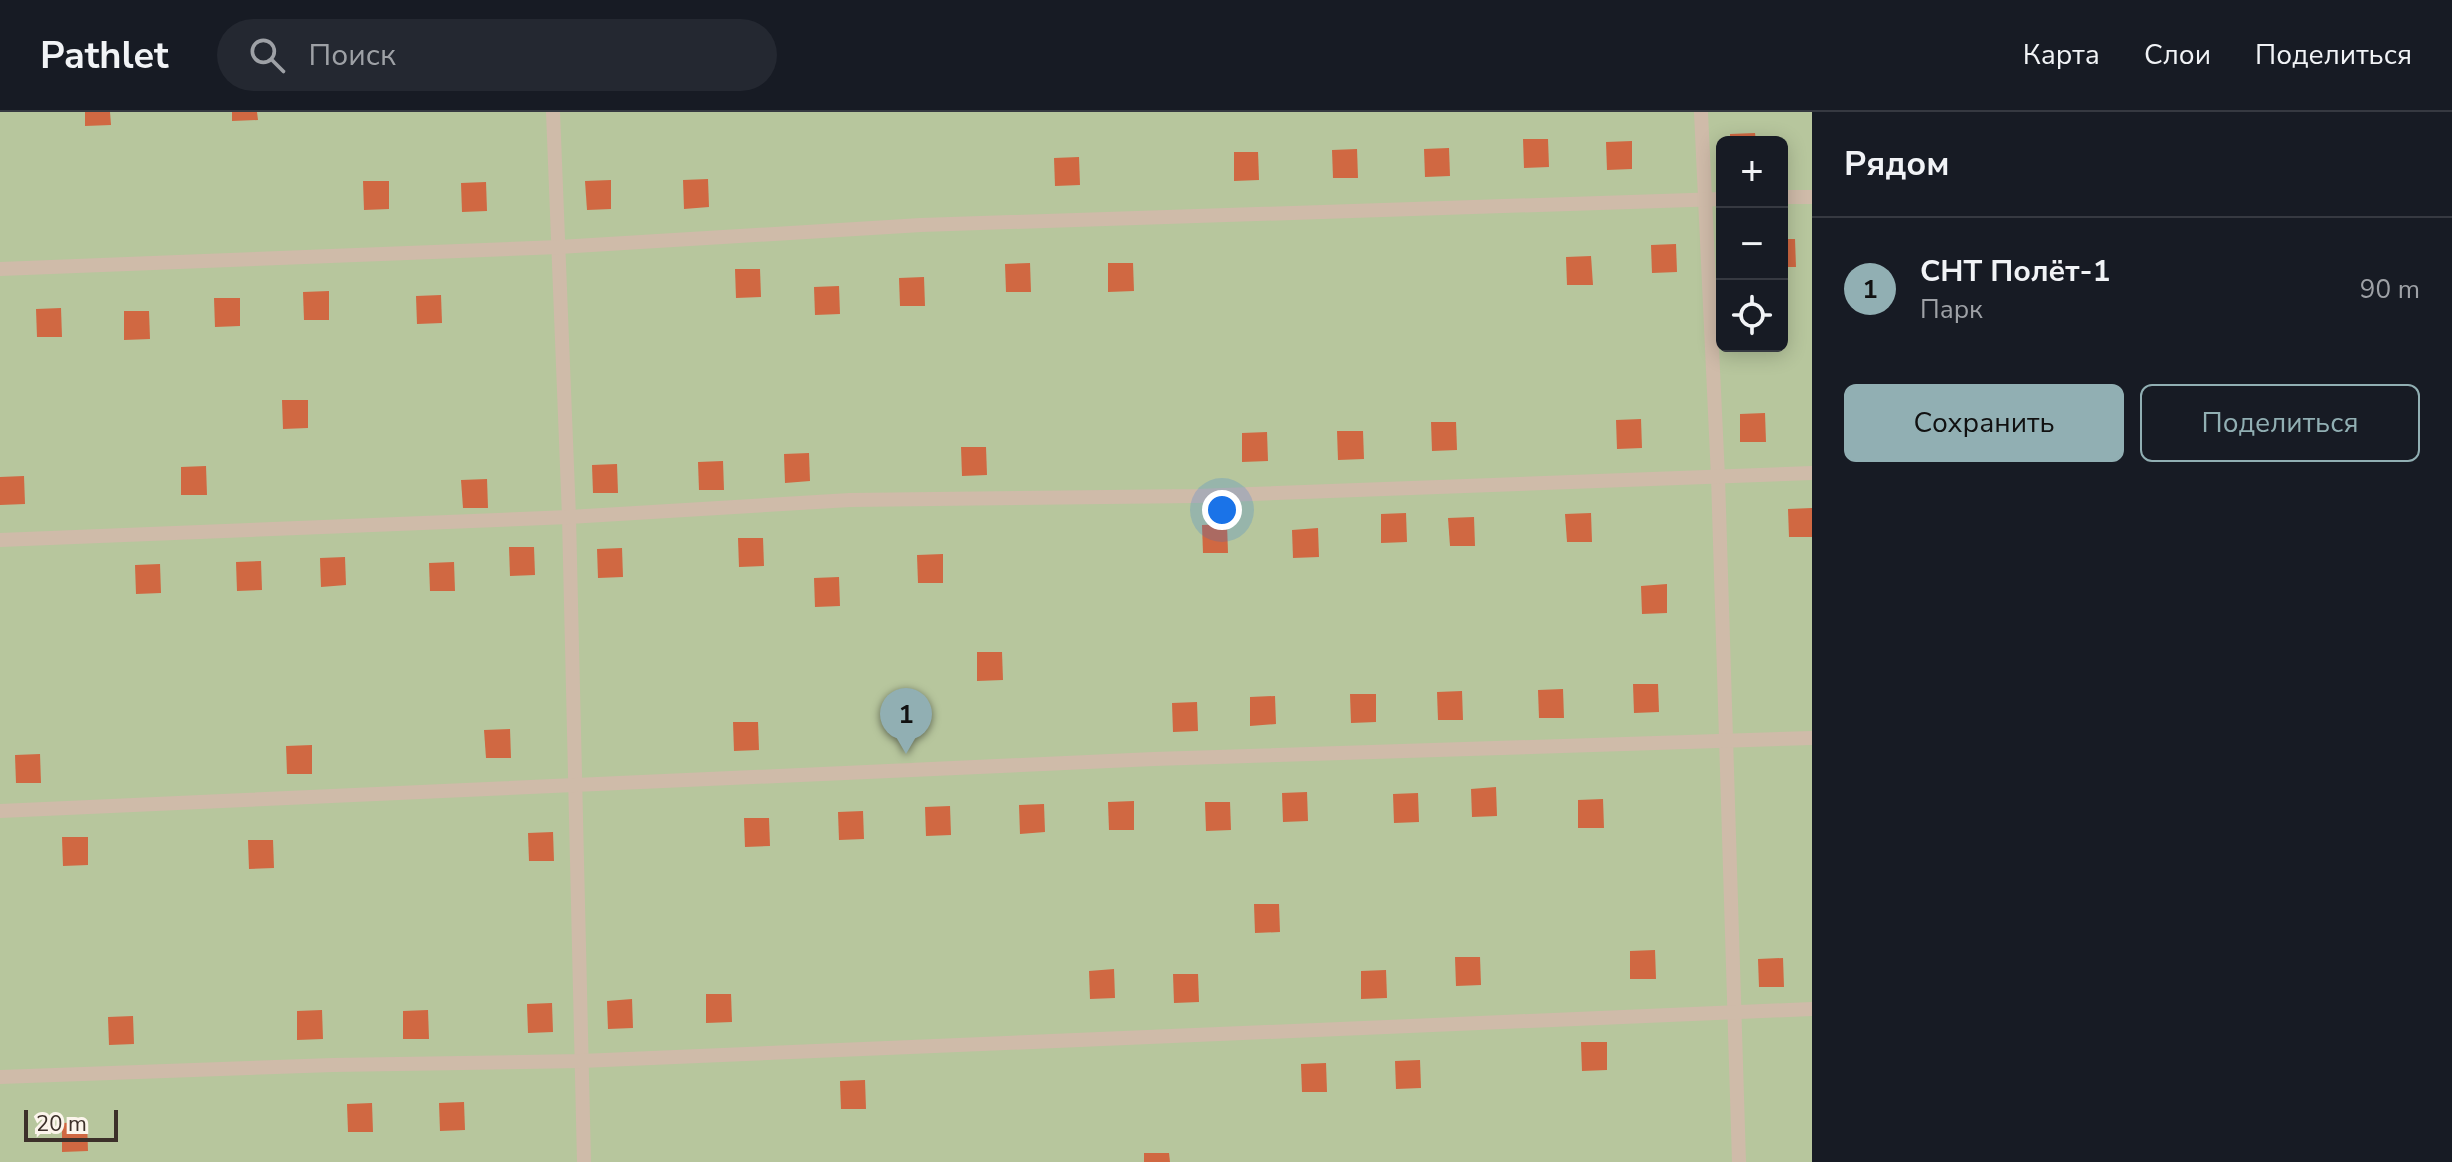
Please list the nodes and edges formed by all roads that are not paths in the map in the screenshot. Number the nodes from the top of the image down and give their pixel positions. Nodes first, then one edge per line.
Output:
1 (553, 112) edge
2 (1701, 112) edge
3 (1788, 197) edge
4 (1812, 197) edge
5 (1716, 199) edge
6 (1704, 200) junction
7 (559, 247) junction
8 (0, 269) edge
9 (1812, 473) edge
10 (1718, 477) junction
11 (569, 517) junction
12 (0, 540) edge
13 (1812, 738) edge
14 (1725, 742) junction
15 (575, 787) junction
16 (0, 811) edge
17 (1812, 1009) edge
18 (1735, 1012) junction
19 (581, 1061) junction
20 (0, 1077) edge
21 (584, 1162) edge
22 (1739, 1162) edge

1 - 7 lane
2 - 6 lane
3 - 4 lane
5 - 6 lane
6 - 7 lane
6 - 10 lane
7 - 8 lane
7 - 11 lane
9 - 10 lane
10 - 11 lane
10 - 14 lane
11 - 12 lane
11 - 15 lane
13 - 14 lane
14 - 15 lane
14 - 18 lane
15 - 16 lane
15 - 19 lane
17 - 18 lane
18 - 19 lane
18 - 22 lane
19 - 20 lane
19 - 21 lane

